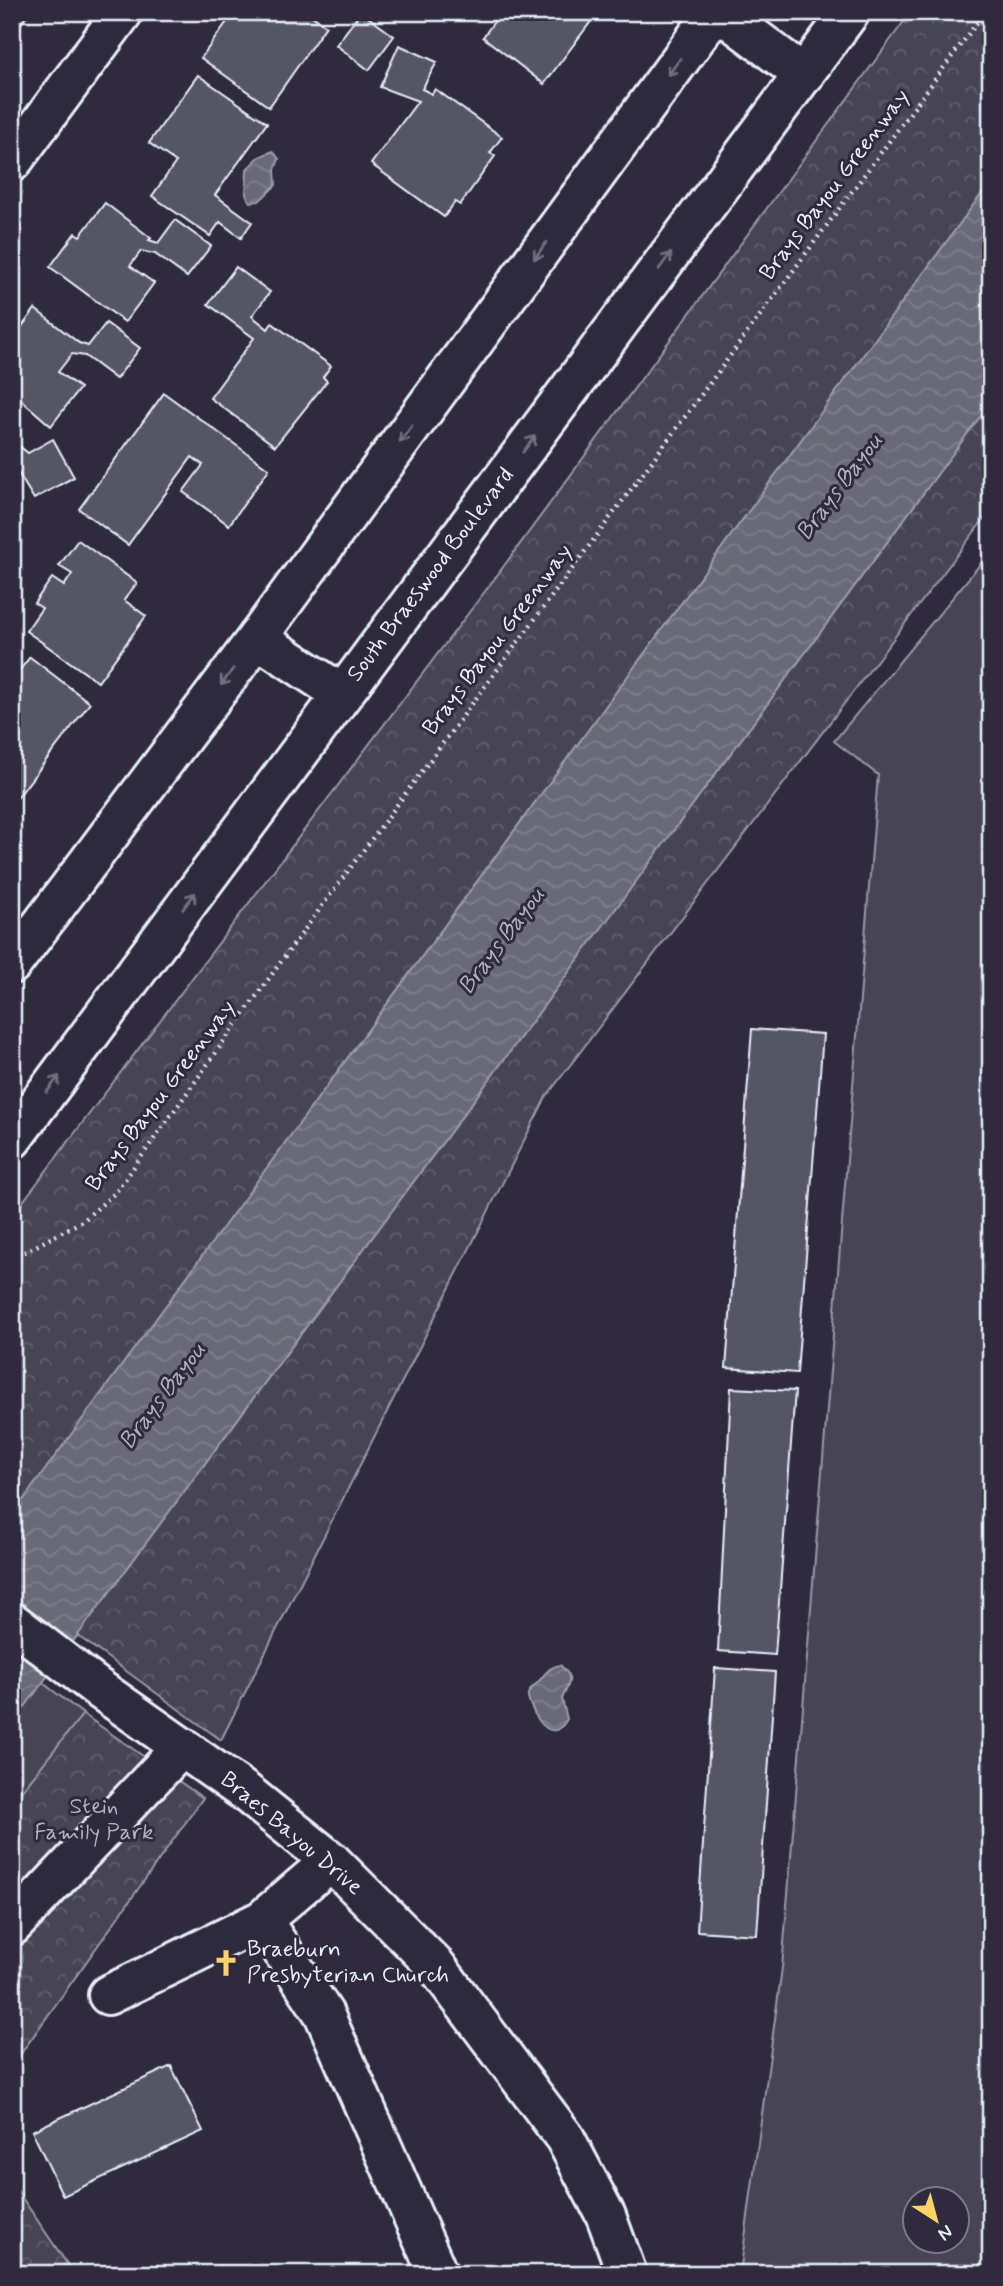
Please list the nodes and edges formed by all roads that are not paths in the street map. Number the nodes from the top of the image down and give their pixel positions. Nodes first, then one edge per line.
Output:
1 (123, 12) edge
2 (717, 12) edge
3 (850, 12) edge
4 (804, 75) junction
5 (12, 162) edge
6 (257, 638) junction
7 (342, 694) junction
8 (12, 964) edge
9 (12, 1139) edge
10 (12, 1622) edge
11 (182, 1747) junction
12 (331, 1861) junction
13 (261, 1920) junction
14 (12, 1926) edge
15 (108, 1995) dead end
16 (438, 2274) edge
17 (627, 2274) edge

1 - 5 main road
2 - 4 main road
2 -> 6 main road
3 - 4 main road, South Braeswood Boulevard
7 -> 4 main road, South Braeswood Boulevard
6 - 7 main road
6 -> 8 main road
9 -> 7 main road, South Braeswood Boulevard
10 - 11 main road, Braes Bayou Drive
11 - 12 main road, Braes Bayou Drive
11 - 14 main road
12 - 13 main road
12 - 17 main road, Braes Bayou Drive
13 - 15 main road
13 - 16 main road

